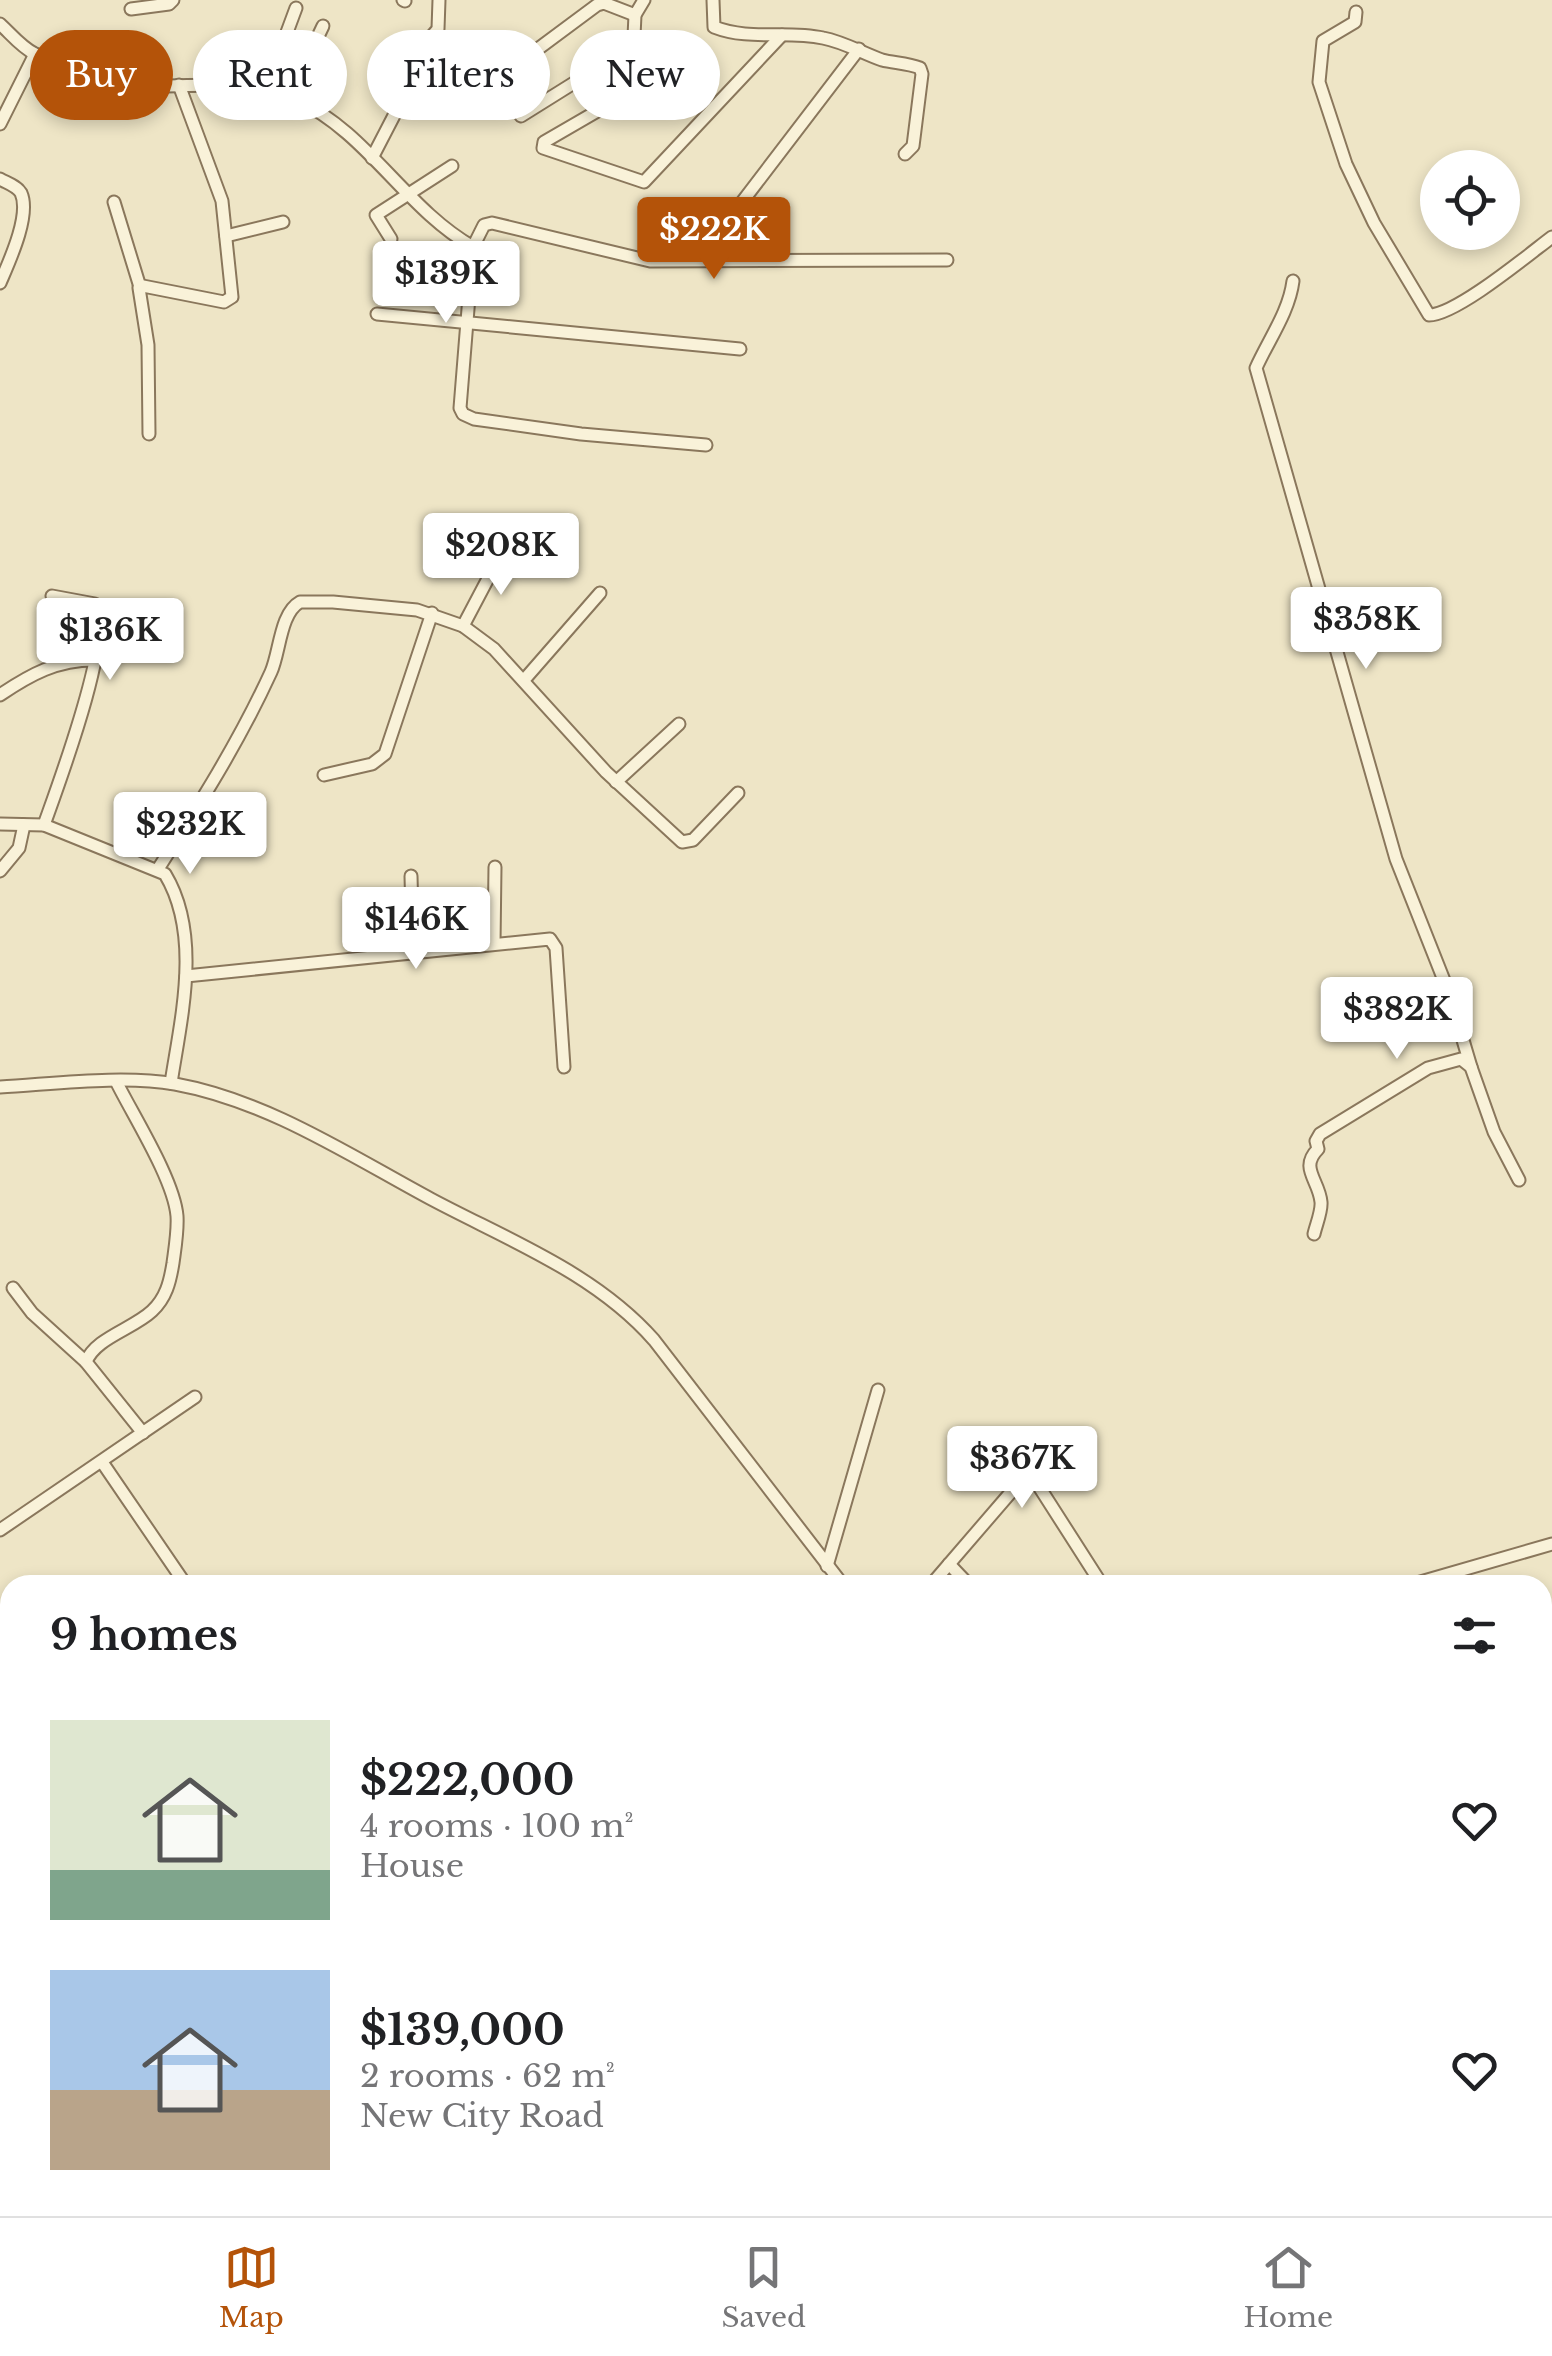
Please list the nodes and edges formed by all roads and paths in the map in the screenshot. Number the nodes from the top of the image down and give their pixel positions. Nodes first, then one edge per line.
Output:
1 (173, 0) edge
2 (439, 0) edge
3 (644, 0) edge
4 (713, 0) edge
5 (296, 8) dead end
6 (131, 9) dead end
7 (1356, 12) dead end
8 (635, 15) junction
9 (0, 24) edge
10 (324, 26) dead end
11 (287, 30) edge
12 (322, 30) edge
13 (634, 30) edge
14 (782, 35) junction
15 (550, 40) edge
16 (860, 48) junction
17 (30, 50) edge
18 (30, 64) edge
19 (193, 84) edge
20 (173, 85) edge
21 (180, 85) junction
22 (720, 101) edge
23 (328, 120) edge
24 (582, 120) edge
25 (702, 120) edge
26 (0, 124) edge
27 (904, 154) dead end
28 (372, 158) junction
29 (452, 166) dead end
30 (0, 180) edge
31 (406, 194) junction
32 (114, 202) dead end
33 (739, 206) dead end
34 (283, 222) dead end
35 (226, 236) junction
36 (1552, 237) edge
37 (391, 239) dead end
38 (473, 247) junction
39 (947, 260) dead end
40 (1294, 281) dead end
41 (0, 283) edge
42 (140, 287) junction
43 (377, 314) dead end
44 (467, 321) junction
45 (740, 349) dead end
46 (149, 434) dead end
47 (706, 444) dead end
48 (502, 552) dead end
49 (600, 593) dead end
50 (52, 596) dead end
51 (432, 613) junction
52 (464, 626) junction
53 (94, 660) junction
54 (524, 680) junction
55 (0, 695) edge
56 (679, 724) dead end
57 (324, 775) dead end
58 (616, 782) junction
59 (738, 792) dead end
60 (0, 824) edge
61 (24, 825) junction
62 (44, 825) junction
63 (495, 867) dead end
64 (158, 869) junction
65 (0, 871) edge
66 (411, 876) dead end
67 (494, 943) junction
68 (413, 952) junction
69 (186, 976) junction
70 (564, 1067) dead end
71 (1470, 1067) junction
72 (117, 1082) junction
73 (170, 1084) junction
74 (0, 1087) edge
75 (1519, 1180) dead end
76 (1314, 1234) dead end
77 (12, 1288) dead end
78 (86, 1362) junction
79 (878, 1390) dead end
80 (195, 1398) dead end
81 (143, 1433) junction
82 (102, 1462) junction
83 (0, 1530) edge
84 (1552, 1544) edge
85 (949, 1564) junction
86 (828, 1566) junction
87 (179, 1575) edge
88 (835, 1575) edge
89 (940, 1575) edge
90 (959, 1575) edge
91 (1096, 1575) edge
92 (1445, 1575) edge

1 - 6 street
2 - 28 street
3 - 8 street
4 - 14 street
5 - 11 street
7 - 36 street
8 - 13 street
8 - 15 street
9 - 17 street
10 - 12 street
14 - 16 street
14 - 22 street
16 - 27 street
16 - 33 street
18 - 26 street
19 - 21 street
20 - 21 street
21 - 35 street
23 - 28 street
24 - 25 street
28 - 31 street
29 - 31 street
30 - 41 street
31 - 37 street
31 - 38 street
32 - 42 street
34 - 35 street
35 - 42 street
38 - 39 street
38 - 44 street
40 - 71 street
42 - 46 street
43 - 44 street
44 - 45 street
44 - 47 street
48 - 52 street
49 - 54 street
50 - 53 street
51 - 52 street
51 - 57 street
51 - 64 street
52 - 54 street
53 - 55 street
53 - 62 street
54 - 58 street
56 - 58 street
58 - 59 street
60 - 61 street
61 - 62 street
61 - 65 street
62 - 64 street
63 - 67 street
64 - 69 street
66 - 68 street
67 - 68 street
67 - 70 street
68 - 69 street
69 - 73 street
71 - 75 street
71 - 76 street
72 - 73 street
72 - 74 street
72 - 78 street
73 - 86 street
77 - 78 street
78 - 81 street
79 - 86 street
80 - 81 street
81 - 82 street
82 - 83 street
82 - 87 street
84 - 92 street
85 - 89 street
85 - 90 street
85 - 91 street
86 - 88 street

